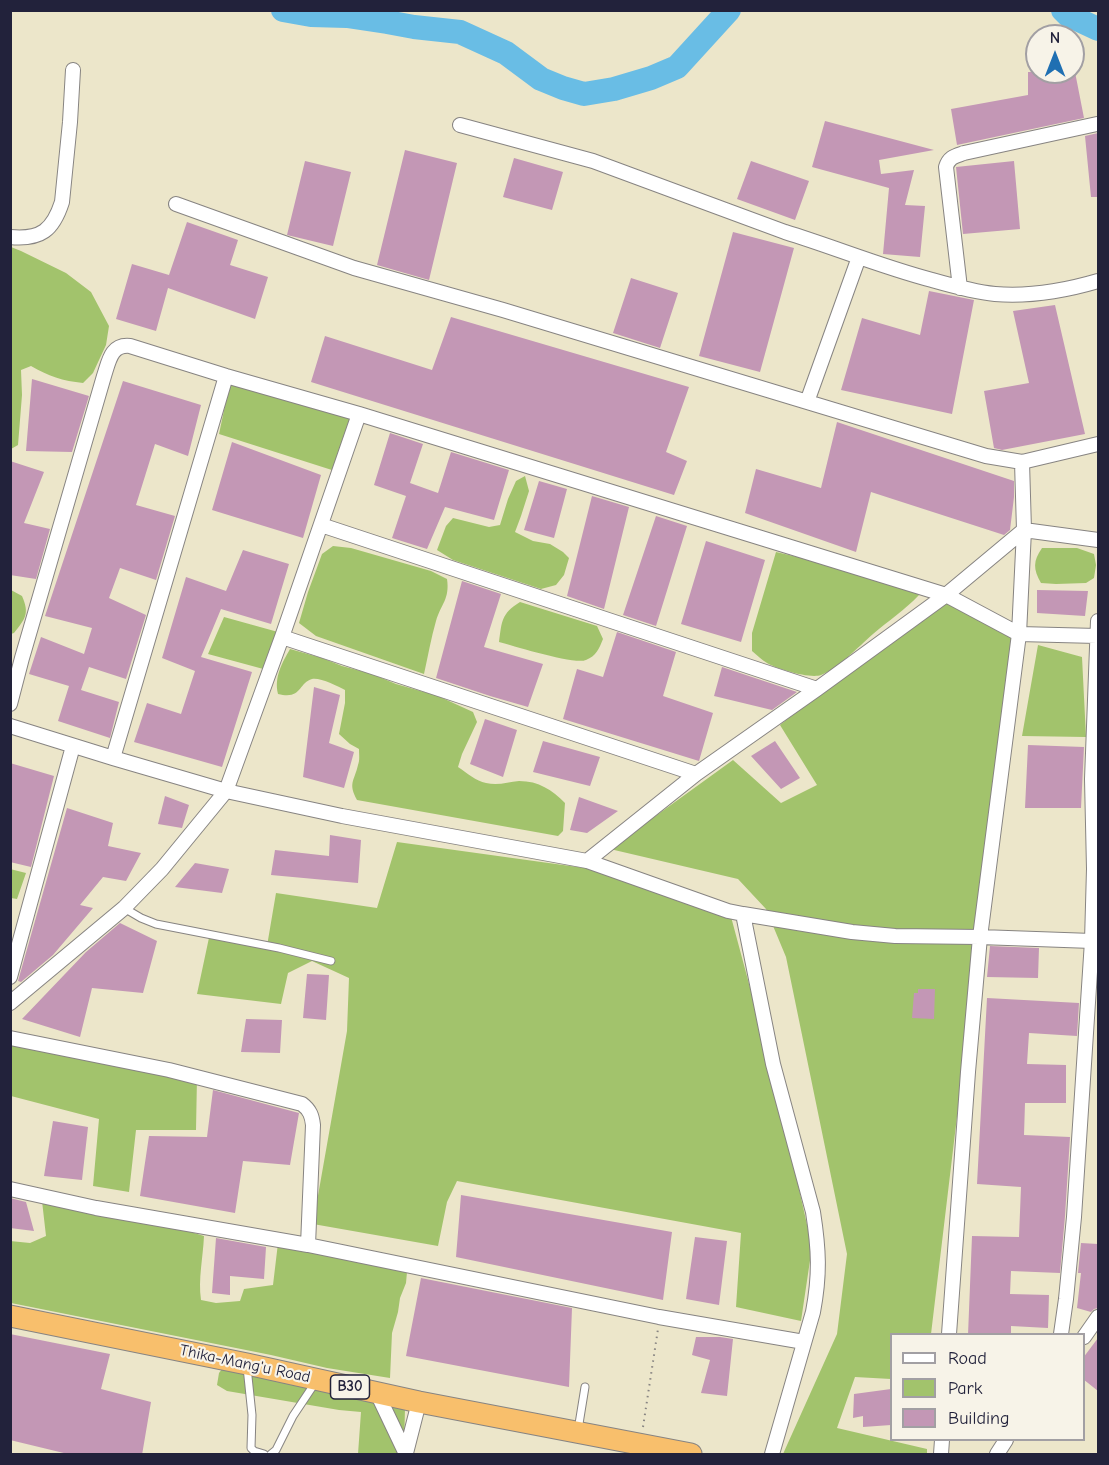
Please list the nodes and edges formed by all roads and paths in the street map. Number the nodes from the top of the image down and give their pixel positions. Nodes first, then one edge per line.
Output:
1 (73, 70) dead end
2 (1097, 124) dead end
3 (460, 125) dead end
4 (176, 204) dead end
5 (10, 237) edge
6 (860, 257) junction
7 (1098, 281) edge
8 (960, 288) junction
9 (226, 376) junction
10 (807, 402) junction
11 (359, 414) junction
12 (1098, 444) edge
13 (1022, 462) junction
14 (321, 525) junction
15 (1024, 530) junction
16 (1098, 540) edge
17 (946, 595) junction
18 (1098, 621) edge
19 (1019, 634) junction
20 (1097, 636) junction
21 (282, 638) junction
22 (817, 689) junction
23 (10, 704) edge
24 (10, 726) edge
25 (74, 746) junction
26 (114, 758) junction
27 (696, 774) junction
28 (226, 791) junction
29 (587, 861) junction
30 (1096, 868) edge
31 (124, 908) junction
32 (743, 914) junction
33 (980, 937) junction
34 (1092, 941) junction
35 (331, 961) dead end
36 (10, 977) edge
37 (10, 1003) edge
38 (10, 1038) edge
39 (10, 1189) edge
40 (308, 1245) junction
41 (10, 1316) edge
42 (659, 1317) junction
43 (1098, 1317) edge
44 (949, 1333) edge
45 (1061, 1333) edge
46 (1085, 1335) edge
47 (804, 1342) junction
48 (247, 1364) junction
49 (318, 1380) junction
50 (585, 1387) dead end
51 (377, 1393) junction
52 (419, 1402) junction
53 (578, 1433) junction
54 (1005, 1441) edge
55 (640, 1445) junction
56 (406, 1454) edge
57 (264, 1455) edge
58 (271, 1455) edge
59 (691, 1455) edge
60 (772, 1455) edge
61 (997, 1455) edge

1 - 5 street
2 - 8 street
3 - 6 street
4 - 10 street
6 - 8 street
6 - 10 street
7 - 8 street
9 - 11 street
9 - 23 street
9 - 26 street
10 - 13 street
11 - 14 street
11 - 17 street
12 - 13 street
13 - 15 street
14 - 21 street
14 - 22 street
15 - 16 street
15 - 17 street
15 - 19 street
17 - 19 street
17 - 22 street
18 - 20 street
19 - 20 street
19 - 33 street
20 - 30 street
21 - 27 street
21 - 28 street
22 - 27 street
24 - 25 street
25 - 26 street
25 - 36 street
26 - 28 street
27 - 29 street
28 - 29 street
28 - 31 street
29 - 32 street
30 - 34 street
31 - 35 lane
31 - 37 street
32 - 33 street
32 - 47 street
33 - 34 street
33 - 44 street
34 - 45 street
38 - 40 street
39 - 40 street
40 - 42 street
41 - 48 highway, Thika-Mang'u Road / B30
42 - 47 street
42 - 55 path
43 - 46 street
47 - 60 street
48 - 49 highway, Thika-Mang'u Road / B30
48 - 57 lane
49 - 51 highway, Thika-Mang'u Road / B30
49 - 58 lane
50 - 53 lane
51 - 52 highway, Thika-Mang'u Road / B30
51 - 56 street
52 - 53 highway, Thika-Mang'u Road / B30
52 - 56 street
53 - 55 highway, Thika-Mang'u Road / B30
54 - 61 street
55 - 59 highway, Thika-Mang'u Road / B30

